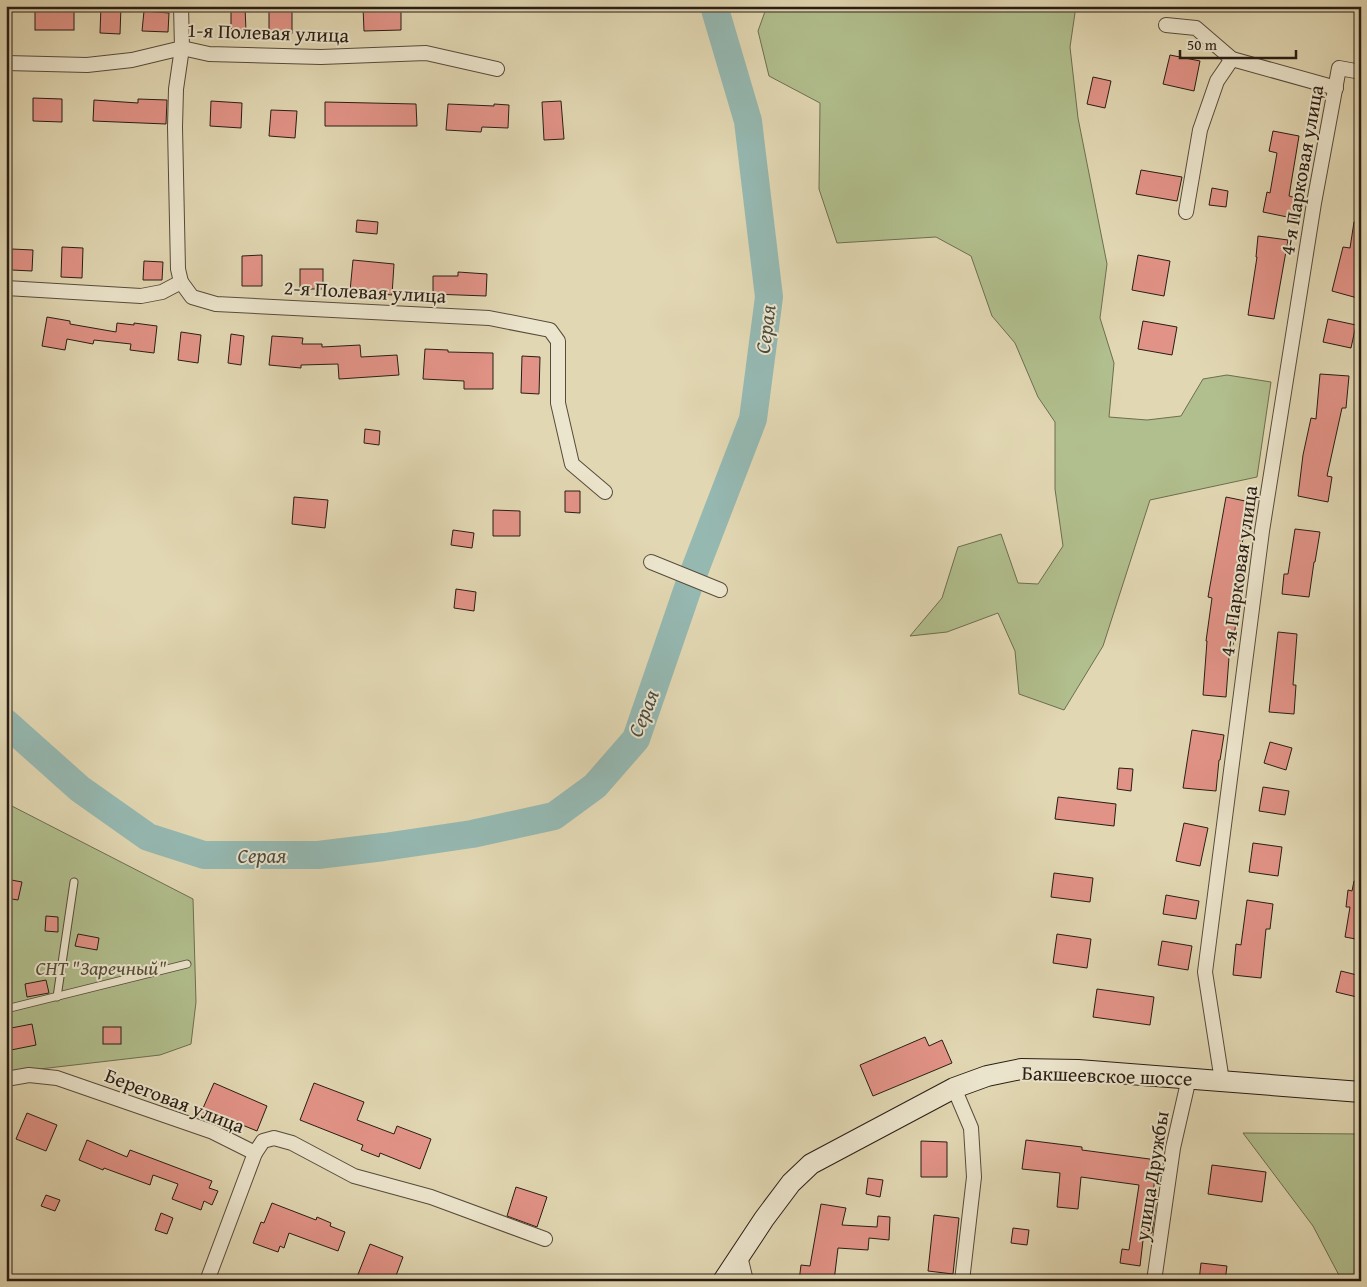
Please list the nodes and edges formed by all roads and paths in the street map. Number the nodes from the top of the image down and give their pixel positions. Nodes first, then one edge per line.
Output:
1 (181, 6) edge
2 (1166, 25) dead end
3 (182, 48) junction
4 (1232, 60) junction
5 (6, 63) edge
6 (497, 69) dead end
7 (1361, 72) edge
8 (1336, 88) junction
9 (1186, 212) dead end
10 (181, 282) junction
11 (6, 288) edge
12 (605, 492) dead end
13 (651, 562) dead end
14 (720, 590) dead end
15 (74, 882) dead end
16 (187, 964) dead end
17 (56, 997) junction
18 (6, 1009) edge
19 (1189, 1078) junction
20 (6, 1079) edge
21 (1222, 1081) junction
22 (954, 1088) junction
23 (1361, 1092) edge
24 (256, 1153) junction
25 (545, 1239) dead end
26 (740, 1256) junction
27 (207, 1281) edge
28 (723, 1281) edge
29 (746, 1281) edge
30 (962, 1281) edge
31 (1154, 1281) edge

1 - 3 street
2 - 4 street
3 - 5 street, 1-я Полевая улица
3 - 6 street, 1-я Полевая улица
3 - 10 street
4 - 8 street
4 - 9 street
7 - 8 street, 4-я Парковая улица
8 - 21 street, 4-я Парковая улица
10 - 11 street
10 - 12 street, 2-я Полевая улица
13 - 14 street
15 - 17 lane
16 - 17 lane
17 - 18 lane
19 - 21 street, Бакшеевское шоссе
19 - 22 street, Бакшеевское шоссе
19 - 31 street, улица Дружбы
20 - 24 street, Береговая улица
21 - 23 street, Бакшеевское шоссе
22 - 26 street, Бакшеевское шоссе
22 - 30 street
24 - 25 street, Береговая улица
24 - 27 street
26 - 28 street, Бакшеевское шоссе
26 - 29 street

